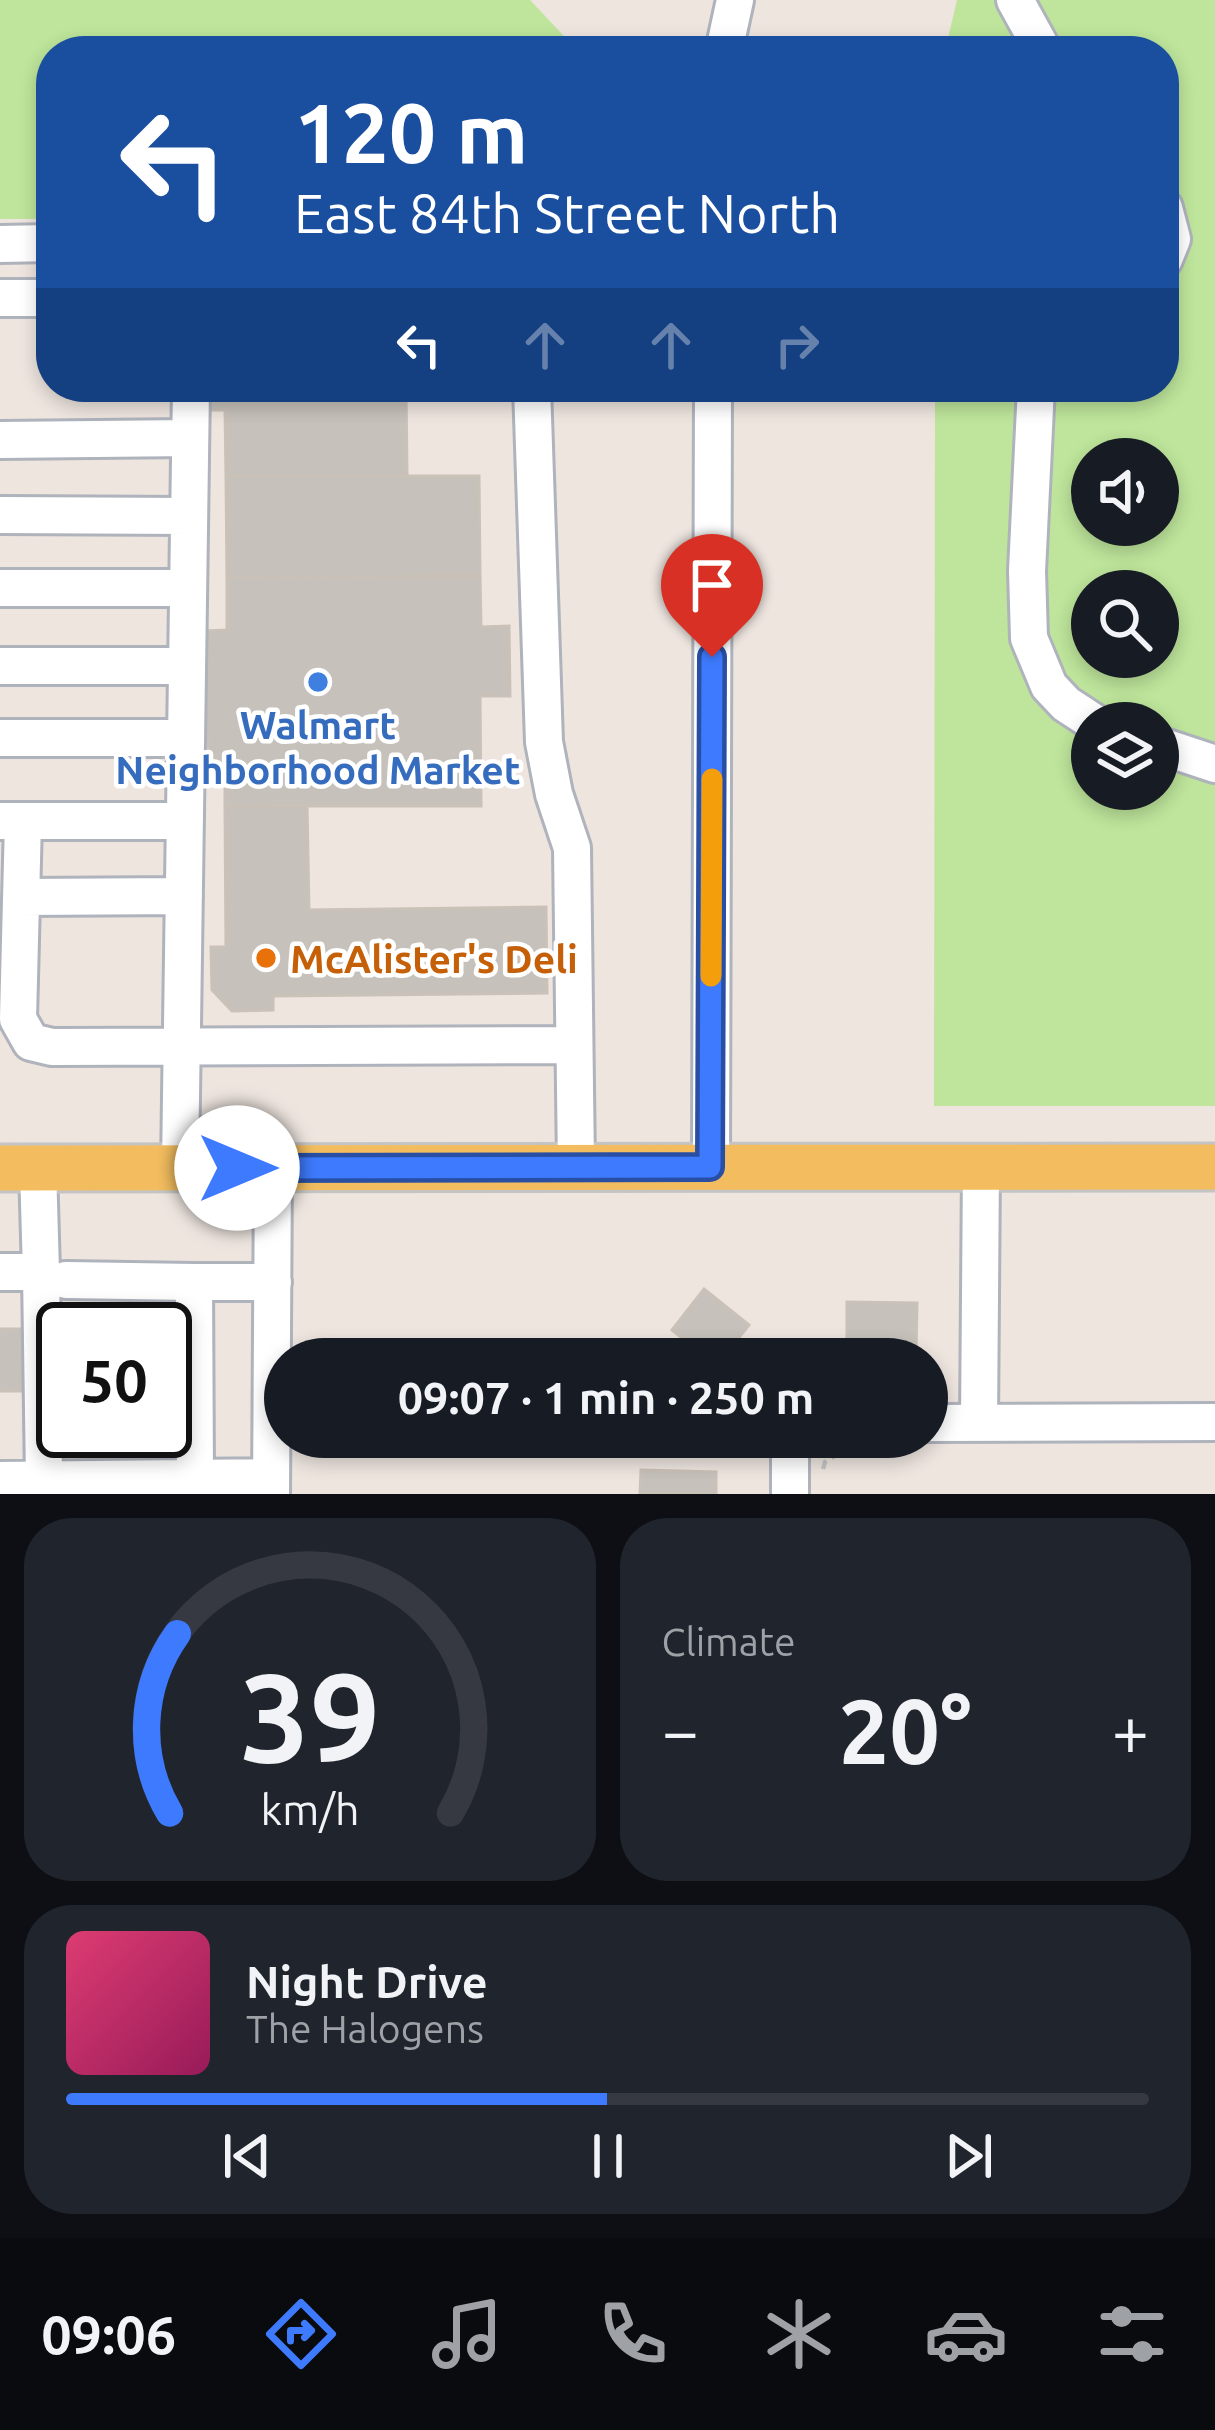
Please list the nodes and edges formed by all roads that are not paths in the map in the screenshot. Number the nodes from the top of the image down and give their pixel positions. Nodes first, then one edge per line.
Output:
1 (735, 0) edge
2 (1015, 0) edge
3 (727, 36) edge
4 (1035, 36) edge
5 (36, 243) edge
6 (0, 244) edge
7 (0, 298) edge
8 (36, 298) edge
9 (190, 402) edge
10 (533, 402) edge
11 (713, 402) edge
12 (1035, 402) edge
13 (190, 439) junction
14 (0, 440) edge
15 (0, 514) edge
16 (189, 516) junction
17 (0, 588) edge
18 (188, 588) junction
19 (0, 666) edge
20 (187, 666) junction
21 (1071, 707) edge
22 (0, 738) edge
23 (186, 738) junction
24 (1179, 752) edge
25 (1215, 764) edge
26 (11, 821) edge
27 (185, 821) junction
28 (184, 896) junction
29 (21, 897) junction
30 (574, 1045) junction
31 (182, 1048) junction
32 (981, 1166) junction
33 (1215, 1166) edge
34 (576, 1167) junction
35 (710, 1167) junction
36 (19, 1168) edge
37 (180, 1168) junction
38 (273, 1168) junction
39 (0, 1272) edge
40 (53, 1276) junction
41 (194, 1282) junction
42 (273, 1282) junction
43 (1215, 1422) edge
44 (948, 1423) edge
45 (980, 1423) junction
46 (790, 1458) edge
47 (195, 1478) junction
48 (44, 1479) junction
49 (0, 1480) edge
50 (271, 1486) edge
51 (790, 1494) edge

1 - 3 street
2 - 4 street
5 - 6 street
7 - 8 street
9 - 13 street
10 - 30 street
11 - 35 street
12 - 21 street
13 - 14 street
13 - 16 street
15 - 16 street
16 - 18 street
17 - 18 street
18 - 20 street
19 - 20 street
20 - 23 street
22 - 23 street
23 - 27 street
24 - 25 street
26 - 27 street
26 - 29 street
27 - 28 street
28 - 29 street
28 - 31 street
29 - 31 street
30 - 31 street
30 - 34 street
31 - 37 street
32 - 33 main road
32 - 35 main road
32 - 45 street
34 - 35 main road
34 - 38 main road
36 - 37 main road
36 - 40 street
37 - 38 main road
38 - 42 street
39 - 40 street
40 - 41 street
40 - 48 street
41 - 42 street
41 - 47 street
42 - 50 street
43 - 45 street
44 - 45 street
46 - 51 street
47 - 48 street
47 - 50 street
48 - 49 street

